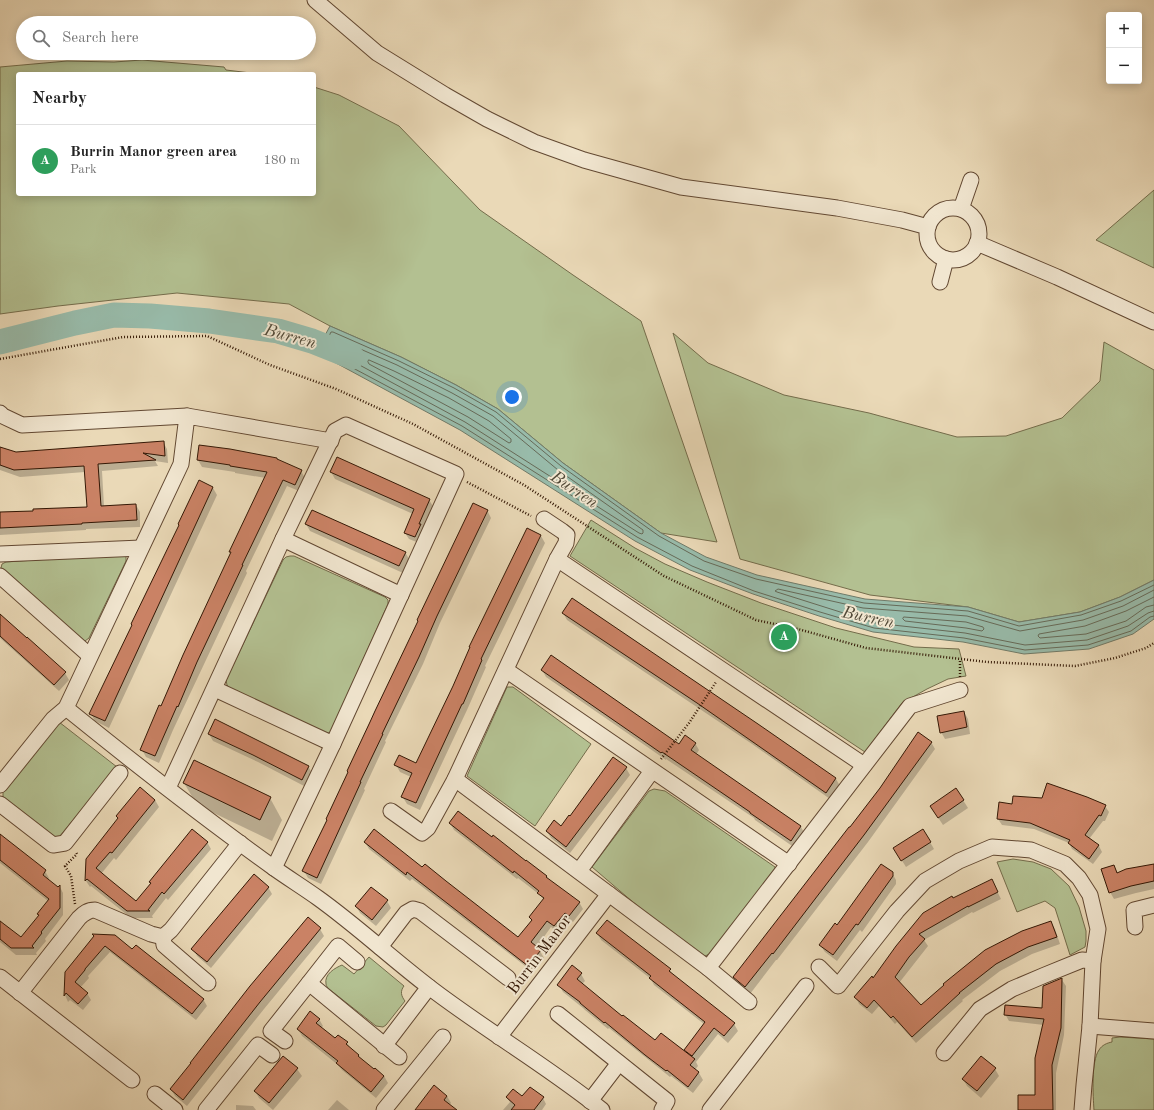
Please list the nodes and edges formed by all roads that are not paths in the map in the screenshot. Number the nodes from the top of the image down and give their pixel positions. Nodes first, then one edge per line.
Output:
1 (315, 0) edge
2 (971, 180) dead end
3 (960, 209) junction
4 (928, 227) junction
5 (977, 243) junction
6 (946, 259) junction
7 (940, 282) dead end
8 (1154, 322) edge
9 (0, 413) edge
10 (187, 416) junction
11 (331, 441) junction
12 (544, 519) road end
13 (283, 539) junction
14 (141, 548) junction
15 (0, 554) edge
16 (557, 559) junction
17 (0, 576) edge
18 (401, 595) junction
19 (90, 656) junction
20 (506, 670) junction
21 (215, 689) junction
22 (960, 690) dead end
23 (66, 708) junction
24 (333, 744) junction
25 (864, 765) junction
26 (652, 771) junction
27 (120, 773) dead end
28 (455, 779) junction
29 (0, 785) edge
30 (168, 788) junction
31 (0, 804) edge
32 (391, 811) dead end
33 (240, 842) junction
34 (788, 864) junction
35 (274, 868) junction
36 (579, 871) junction
37 (609, 894) junction
38 (1154, 905) edge
39 (1135, 927) dead end
40 (163, 937) junction
41 (380, 947) junction
42 (1093, 961) junction
43 (357, 962) dead end
44 (819, 967) dead end
45 (708, 968) junction
46 (0, 977) edge
47 (508, 978) dead end
48 (208, 983) dead end
49 (309, 983) junction
50 (806, 986) dead end
51 (429, 987) junction
52 (20, 993) junction
53 (749, 1002) dead end
54 (558, 1014) dead end
55 (1090, 1026) junction
56 (1154, 1031) edge
57 (442, 1037) dead end
58 (499, 1037) junction
59 (285, 1041) dead end
60 (384, 1046) junction
61 (944, 1053) dead end
62 (272, 1055) dead end
63 (399, 1057) dead end
64 (619, 1063) junction
65 (132, 1080) dead end
66 (155, 1094) dead end
67 (596, 1105) edge
68 (175, 1110) edge
69 (206, 1110) edge
70 (384, 1110) edge
71 (662, 1110) edge
72 (710, 1110) edge
73 (1082, 1110) edge

1 - 4 street
2 - 3 street
3 - 4 street
3 - 5 street
4 - 6 street
5 - 6 street
5 - 8 street
6 - 7 street
9 - 10 street
10 - 11 street
10 - 14 street
11 - 13 street
11 - 18 street
12 - 16 street
13 - 18 street
13 - 21 street
14 - 15 street
14 - 19 street
16 - 20 street
16 - 25 street
17 - 19 street
18 - 24 street
19 - 23 street
20 - 26 street
20 - 28 street
21 - 24 street
21 - 30 street
22 - 25 street
23 - 29 street
23 - 30 street
24 - 35 street
25 - 34 street
26 - 34 street
26 - 36 street
27 - 31 street
28 - 32 street
28 - 36 street
30 - 33 street
33 - 35 street
33 - 40 street
34 - 45 street
35 - 41 street
36 - 37 street
37 - 45 street
37 - 58 street, Burrin Manor
38 - 39 street
40 - 48 street
40 - 52 street
41 - 47 street, Burrin Manor
41 - 51 street
42 - 44 street
42 - 55 street
42 - 61 street
43 - 49 street
45 - 53 street
46 - 52 street
49 - 59 street
49 - 60 street
50 - 72 street
51 - 58 street
51 - 60 street
52 - 65 street
54 - 64 street
55 - 56 street
55 - 73 street
57 - 70 street
58 - 67 street
60 - 63 street
62 - 69 street
64 - 67 street
64 - 71 street
66 - 68 street

